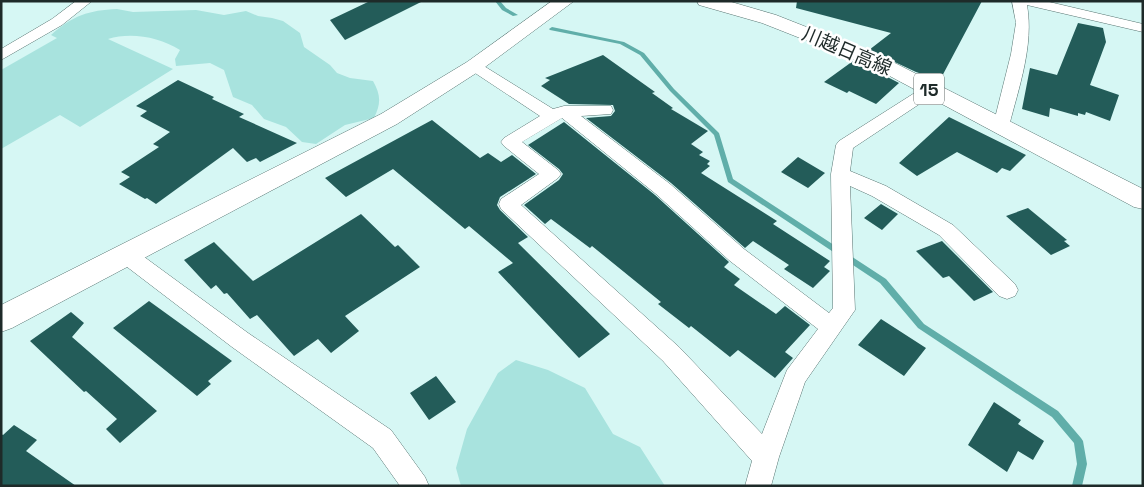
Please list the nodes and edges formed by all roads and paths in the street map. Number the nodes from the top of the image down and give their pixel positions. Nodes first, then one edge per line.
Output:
1 (85, 1) edge
2 (565, 1) edge
3 (706, 1) edge
4 (1019, 1) edge
5 (1026, 1) edge
6 (1143, 28) edge
7 (1, 56) edge
8 (474, 66) junction
9 (930, 90) junction
10 (605, 110) dead end
11 (558, 113) junction
12 (1001, 126) junction
13 (840, 174) junction
14 (1143, 200) edge
15 (125, 254) junction
16 (1007, 290) dead end
17 (1, 319) edge
18 (838, 319) junction
19 (766, 457) junction
20 (416, 486) edge
21 (758, 486) edge

1 - 7 street
2 - 8 street
3 - 9 street, 川越日高線 / 15
4 - 12 street
5 - 6 street
8 - 11 street
8 - 15 street
9 - 12 street, 川越日高線 / 15
9 - 13 street
10 - 11 street
11 - 18 street
11 - 19 street
12 - 14 street, 川越日高線 / 15
13 - 16 street
13 - 18 street
15 - 17 street
15 - 20 street
18 - 19 street
19 - 21 street

